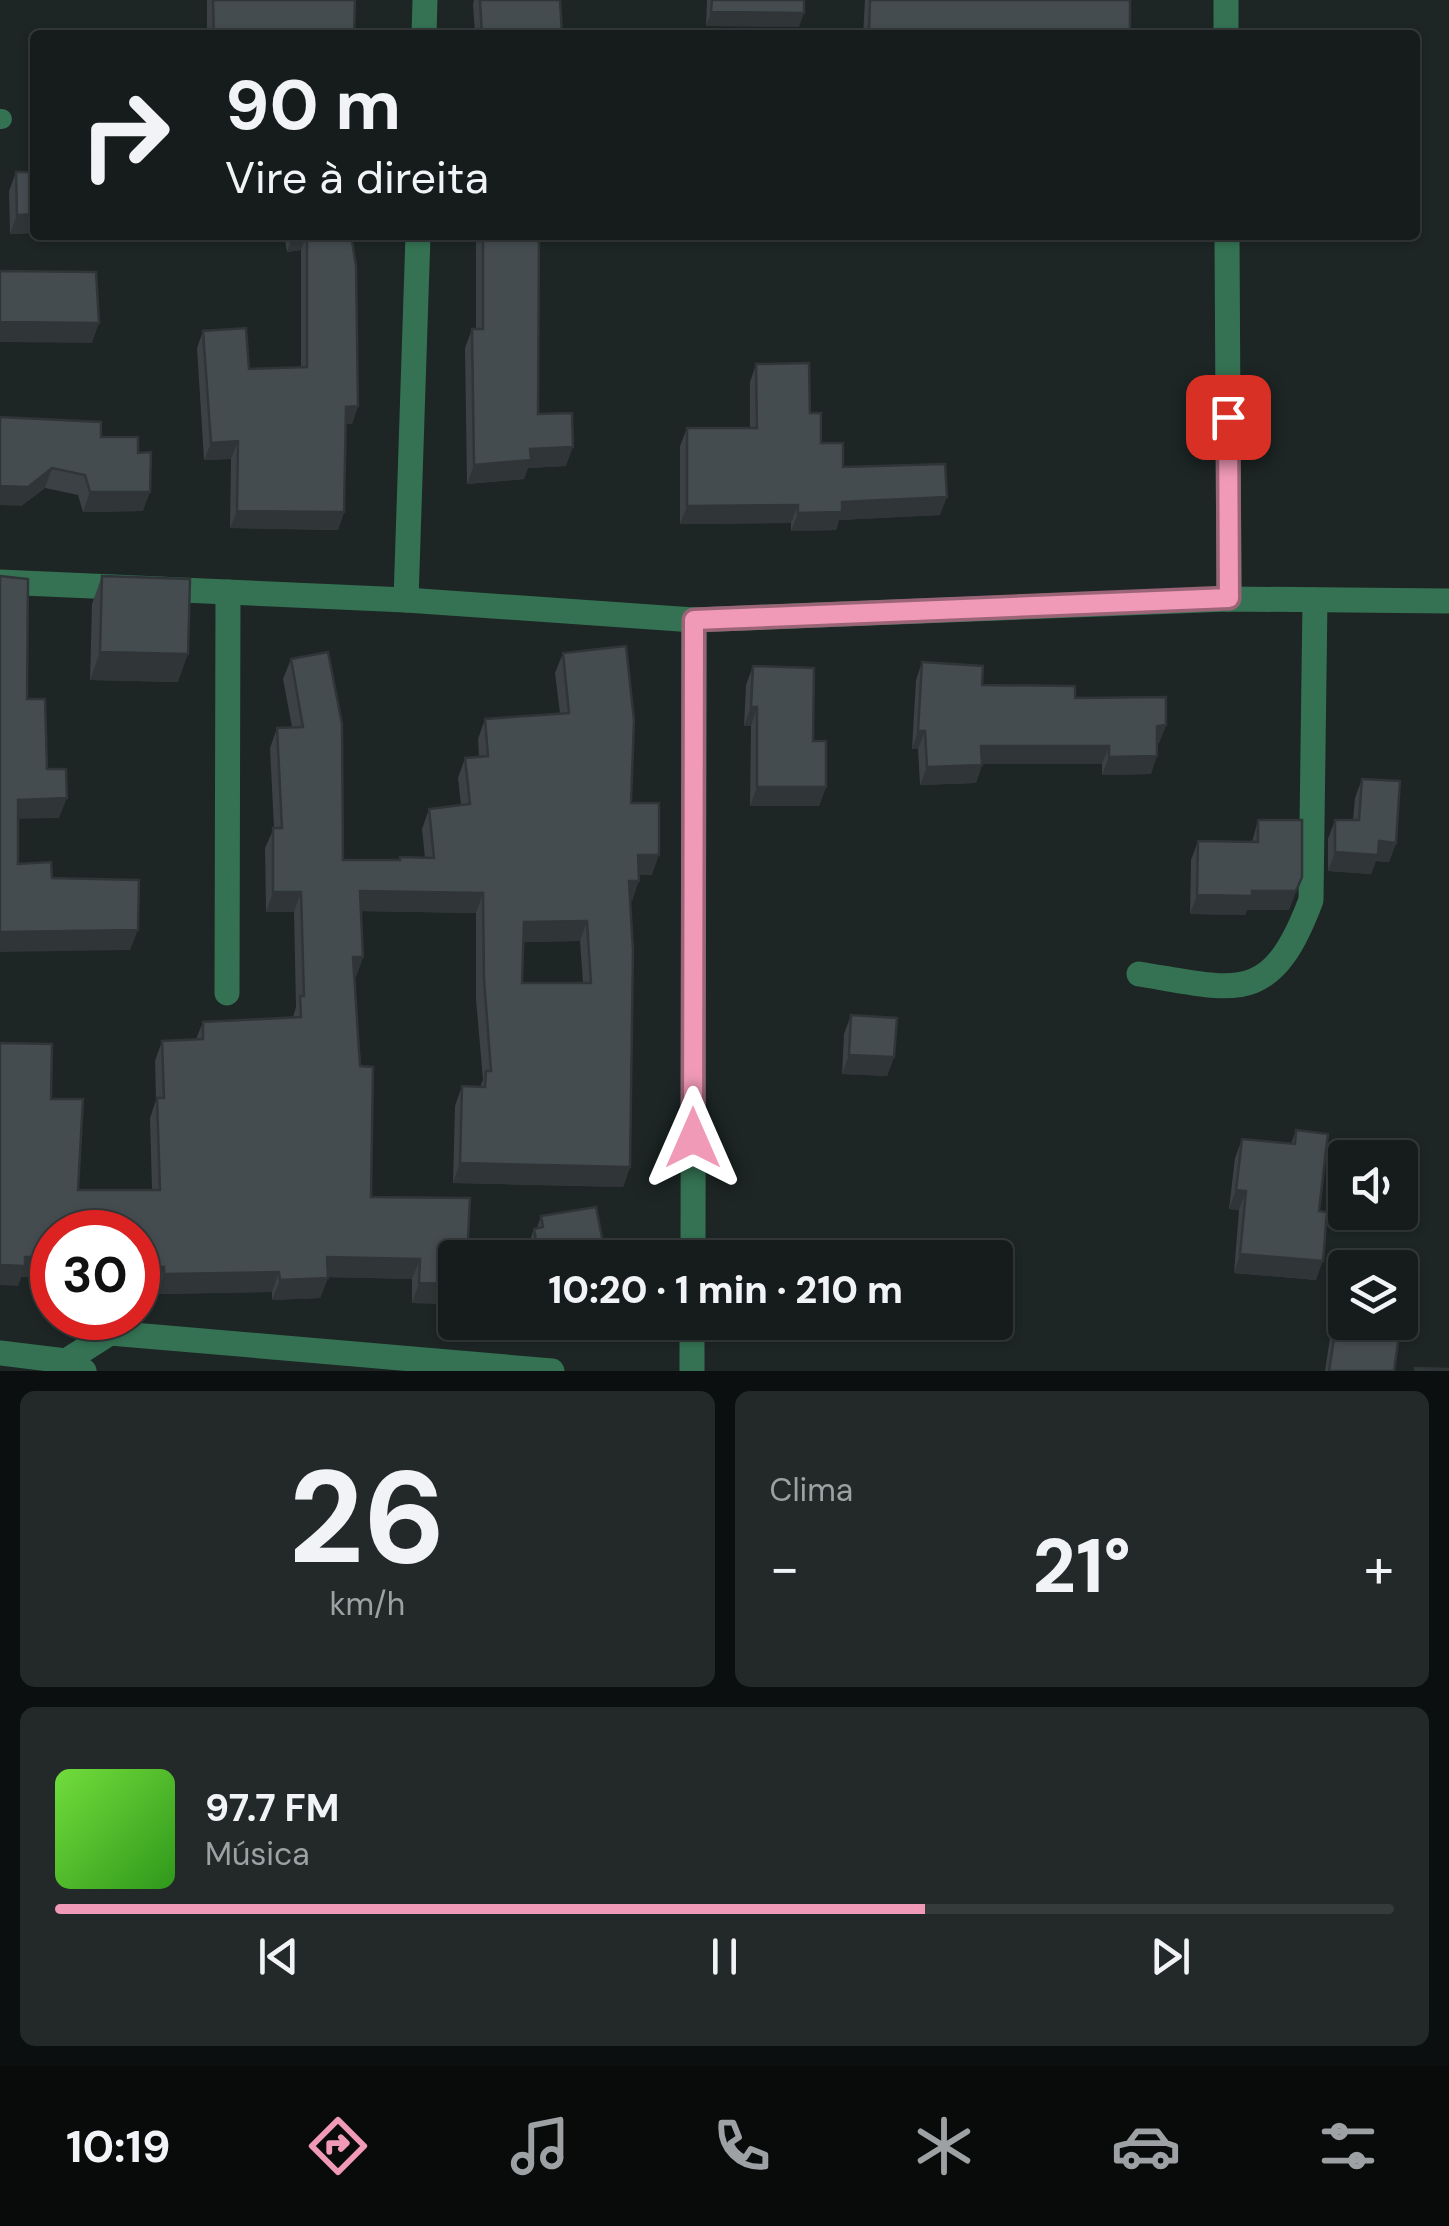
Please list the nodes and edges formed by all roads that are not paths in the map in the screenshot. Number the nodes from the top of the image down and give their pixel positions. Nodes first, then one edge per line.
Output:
1 (425, 0) edge
2 (1226, 0) edge
3 (424, 30) edge
4 (1226, 30) edge
5 (418, 240) edge
6 (1227, 240) edge
7 (0, 582) edge
8 (228, 592) junction
9 (1229, 598) junction
10 (406, 600) junction
11 (1315, 600) junction
12 (1449, 601) edge
13 (694, 620) junction
14 (1139, 974) dead end
15 (226, 994) dead end
16 (692, 1240) edge
17 (692, 1340) edge
18 (0, 1353) edge
19 (354, 1362) edge
20 (75, 1366) edge
21 (552, 1371) edge
22 (692, 1371) edge

1 - 3 street
2 - 4 street
5 - 10 street
6 - 9 street
7 - 8 street
8 - 10 street
8 - 15 street
9 - 11 street
9 - 13 street
10 - 13 street
11 - 12 street
11 - 14 street
13 - 16 street
17 - 22 street
18 - 20 street
19 - 20 street
19 - 21 street

